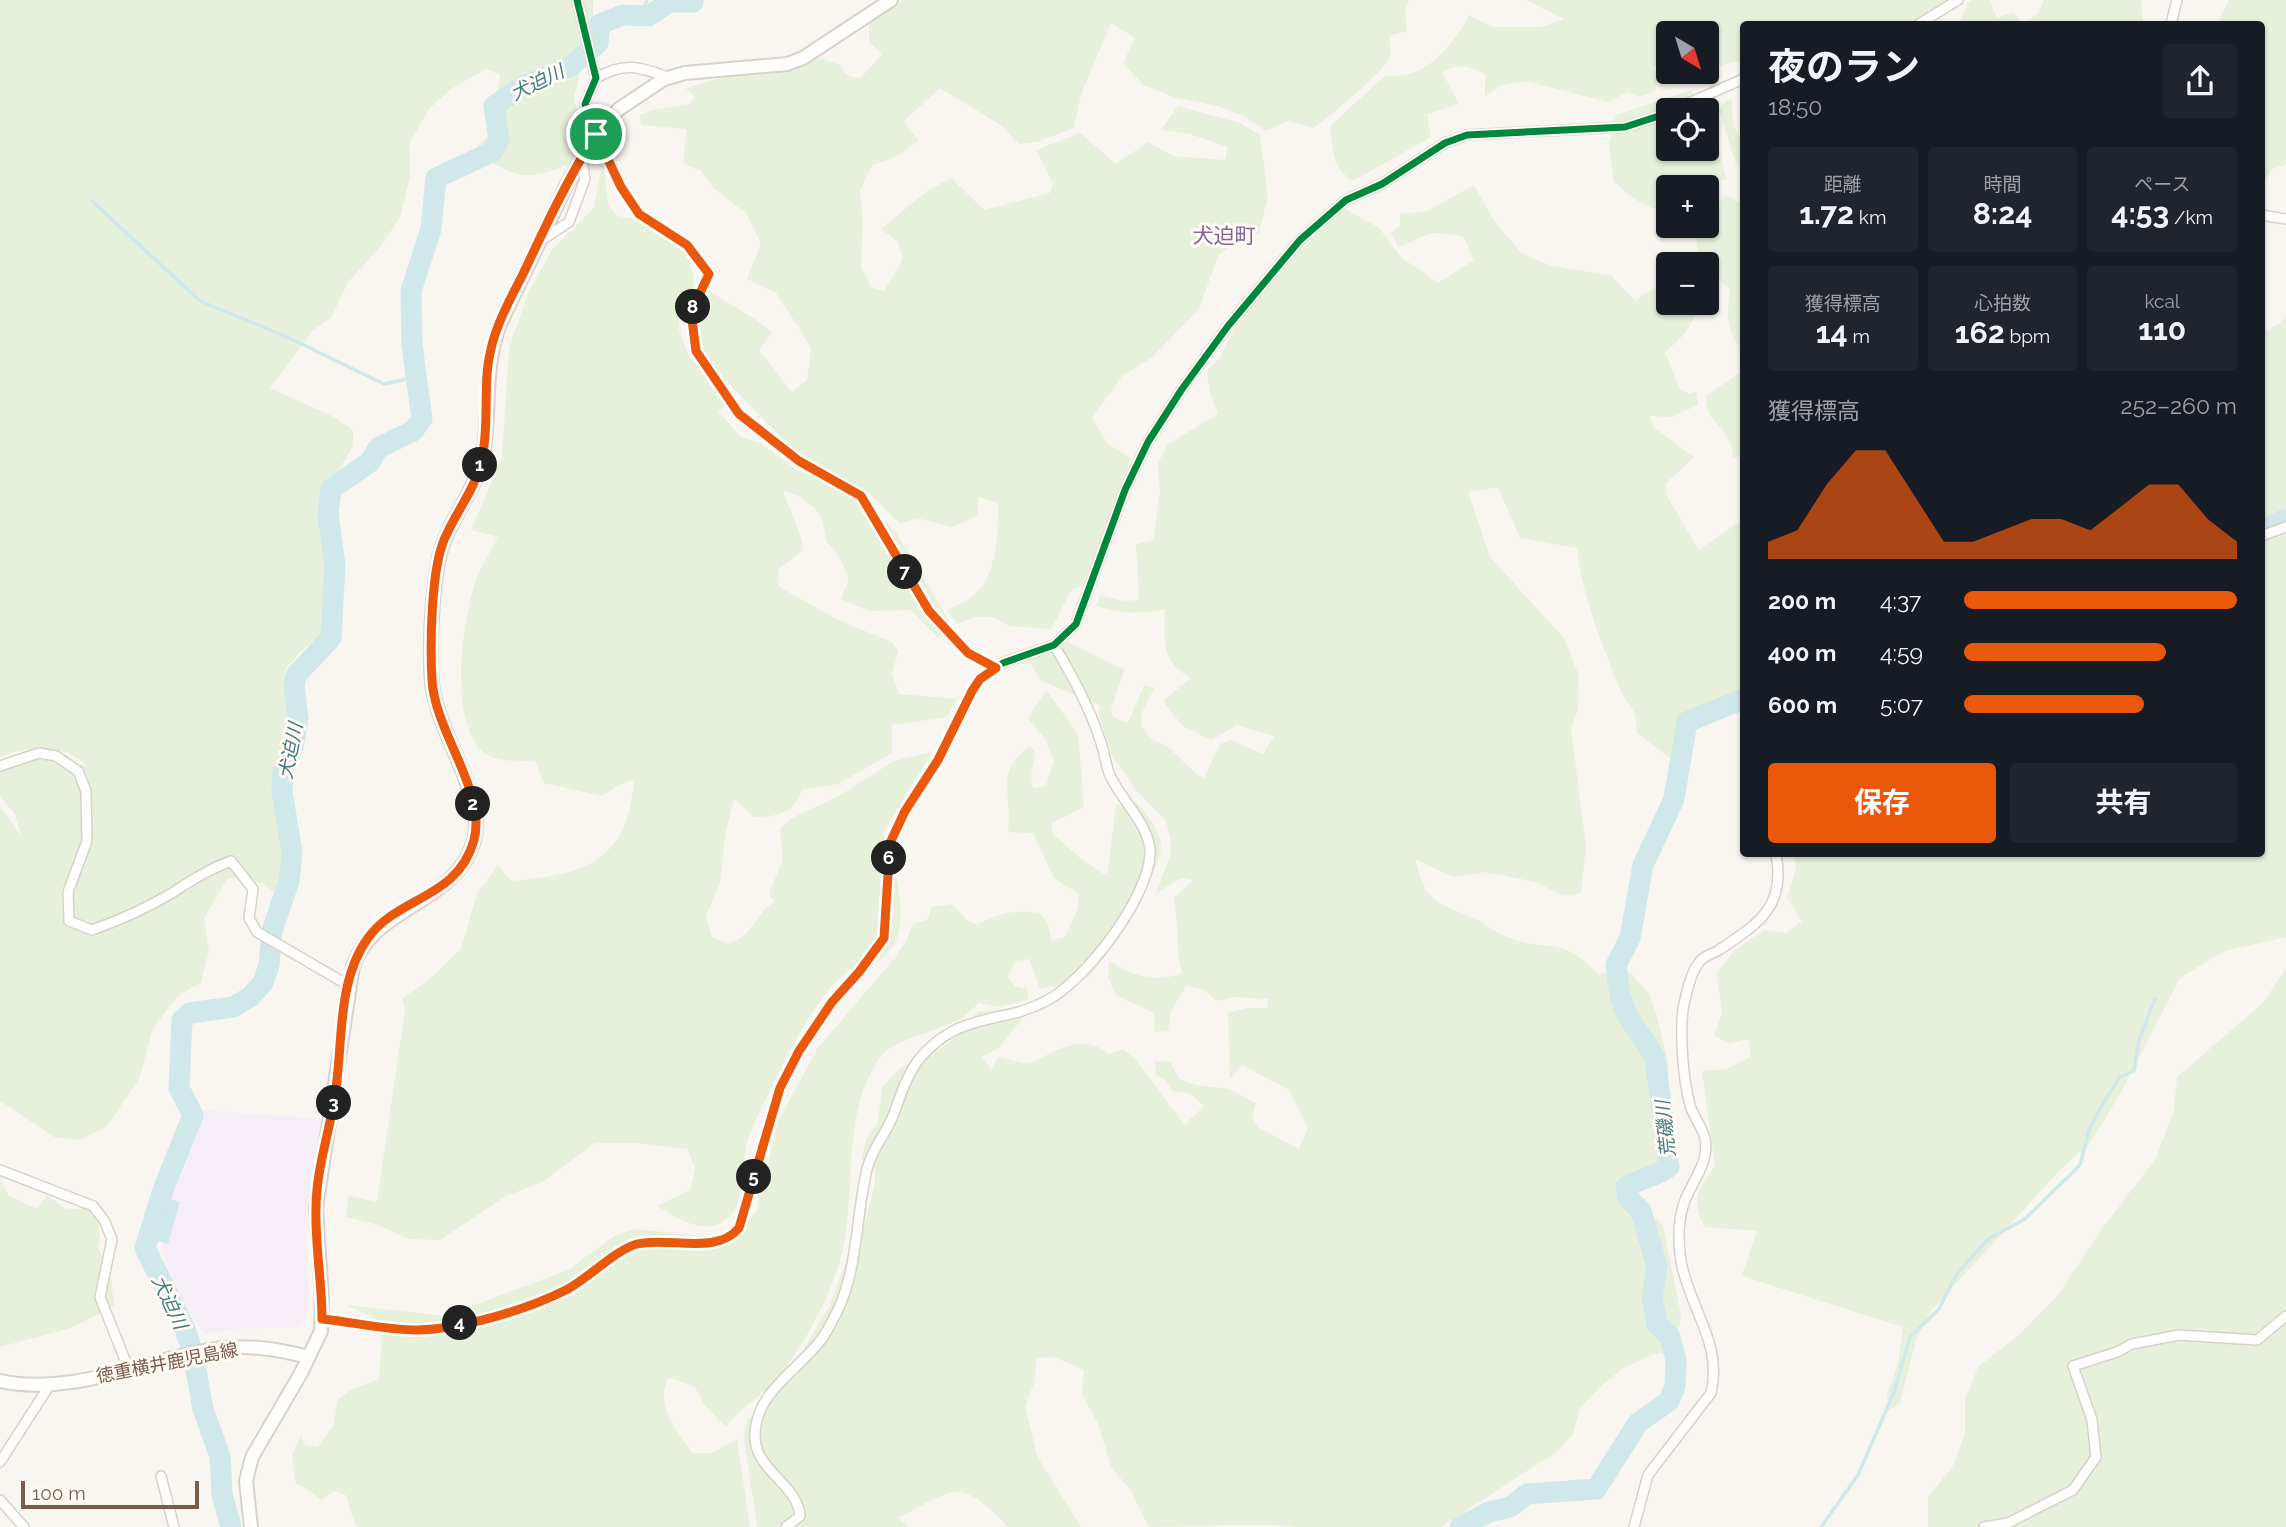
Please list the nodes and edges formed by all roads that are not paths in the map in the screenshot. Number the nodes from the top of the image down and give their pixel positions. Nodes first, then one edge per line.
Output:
1 (577, 0) edge
2 (891, 0) edge
3 (1958, 0) edge
4 (2177, 0) edge
5 (1924, 21) edge
6 (2172, 21) edge
7 (596, 78) junction
8 (670, 78) junction
9 (1740, 80) edge
10 (1700, 98) edge
11 (1656, 117) edge
12 (596, 134) junction
13 (582, 157) junction
14 (2265, 216) edge
15 (2286, 219) edge
16 (537, 244) junction
17 (2286, 527) edge
18 (2265, 535) edge
19 (1054, 645) junction
20 (996, 668) junction
21 (0, 766) edge
22 (1777, 857) edge
23 (348, 985) junction
24 (0, 1170) edge
25 (2286, 1316) edge
26 (322, 1319) junction
27 (309, 1357) junction
28 (129, 1370) junction
29 (0, 1381) edge
30 (51, 1384) junction
31 (0, 1462) edge
32 (161, 1476) dead end
33 (0, 1500) edge
34 (24, 1527) edge
35 (174, 1527) edge
36 (251, 1527) edge
37 (786, 1527) edge
38 (1634, 1527) edge
39 (1984, 1527) edge

1 - 7 street
2 - 8 main road
3 - 5 street
4 - 6 street
7 - 8 street
7 - 12 street
8 - 12 main road
9 - 10 street
11 - 19 street
12 - 13 main road
12 - 20 street
13 - 16 main road
13 - 16 street
14 - 15 street
16 - 23 main road
17 - 18 street
19 - 20 street
19 - 37 street
20 - 26 street
21 - 23 street
22 - 38 street
23 - 26 main road
24 - 28 street
25 - 39 street
26 - 27 main road
27 - 28 main road, 徳重横井鹿児島線
27 - 36 main road
28 - 30 main road, 徳重横井鹿児島線
29 - 30 main road, 徳重横井鹿児島線
30 - 31 street
32 - 35 street
33 - 34 street

